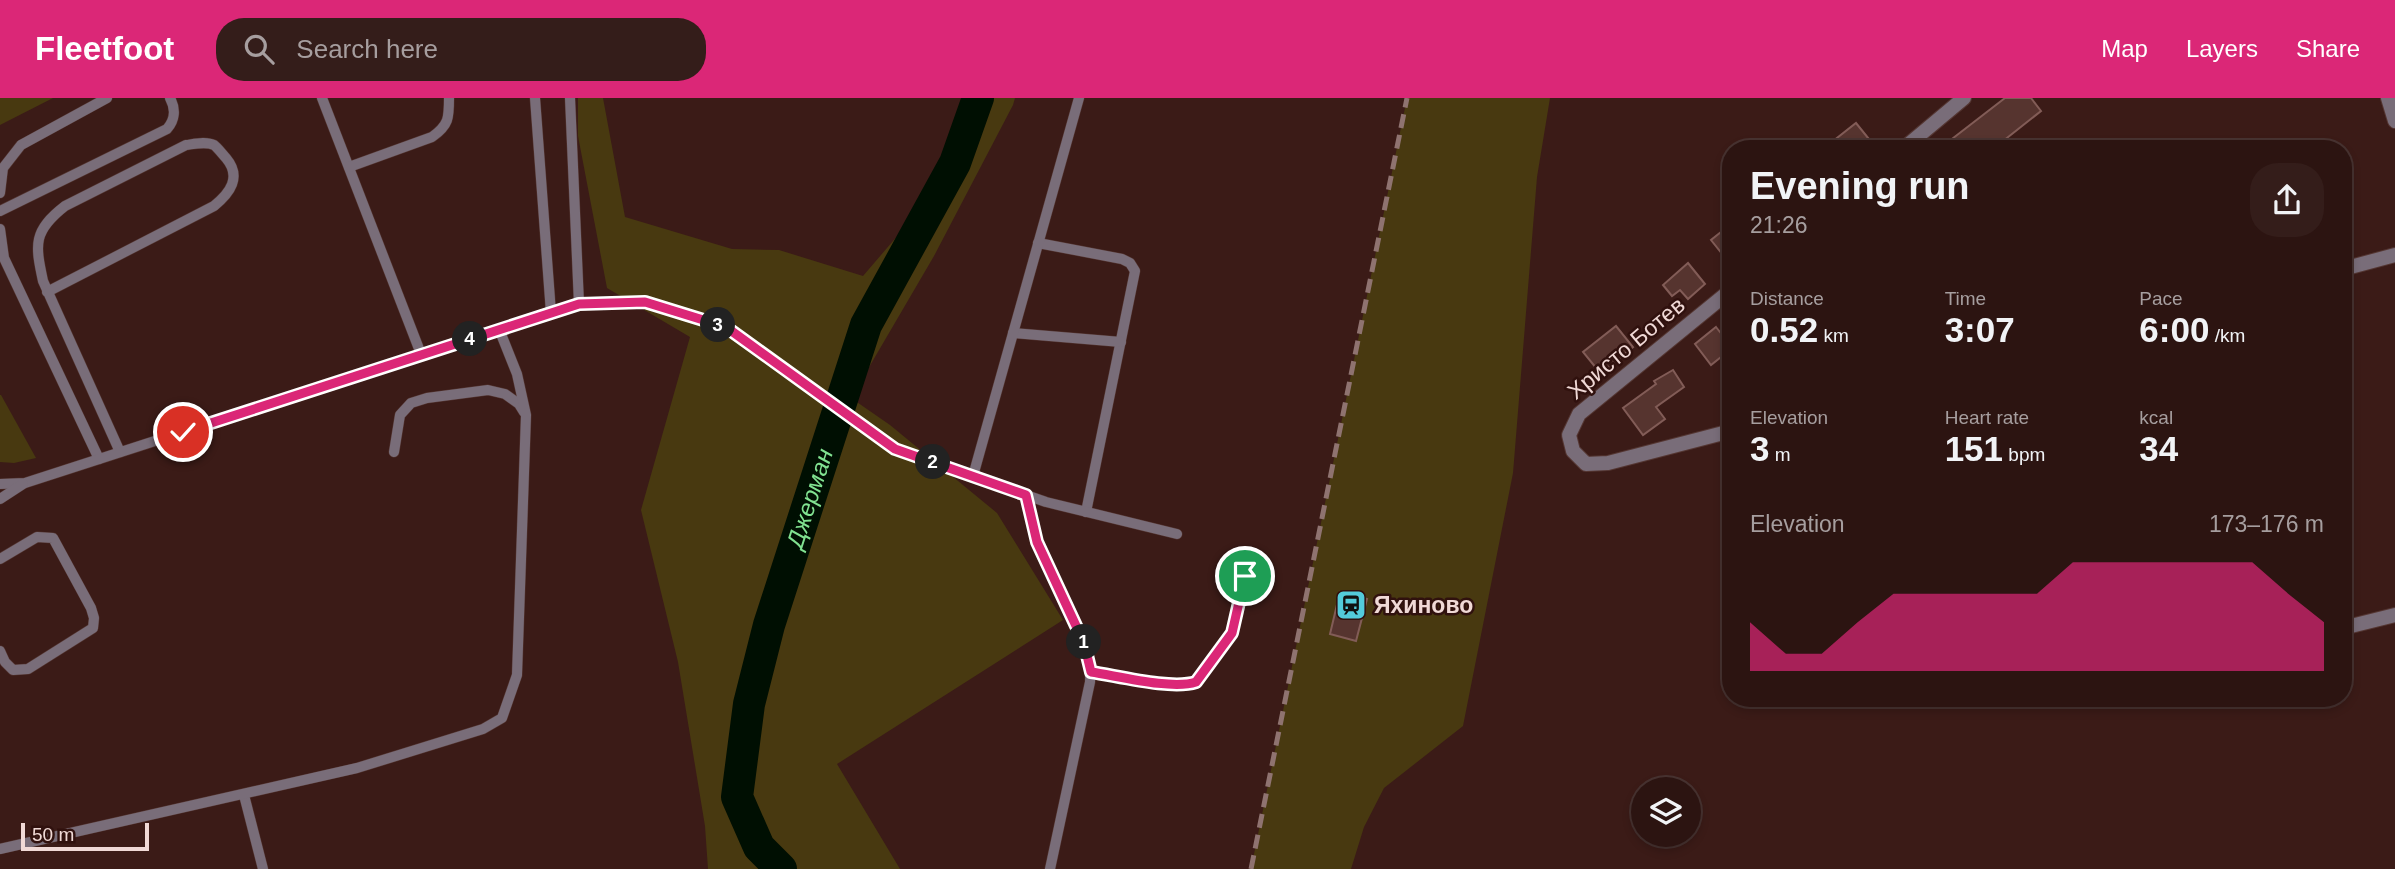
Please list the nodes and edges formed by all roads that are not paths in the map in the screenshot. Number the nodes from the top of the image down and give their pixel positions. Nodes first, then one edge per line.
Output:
1 (107, 98) edge
2 (170, 98) edge
3 (322, 98) edge
4 (449, 98) edge
5 (535, 98) edge
6 (570, 98) edge
7 (1079, 98) edge
8 (1965, 98) edge
9 (2388, 98) edge
10 (2395, 121) edge
11 (1914, 140) edge
12 (349, 167) junction
13 (0, 193) edge
14 (0, 211) edge
15 (0, 229) edge
16 (1038, 243) junction
17 (2395, 255) edge
18 (2352, 267) edge
19 (47, 292) junction
20 (1722, 297) edge
21 (579, 304) junction
22 (551, 313) junction
23 (499, 329) junction
24 (1013, 333) junction
25 (1121, 342) junction
26 (421, 354) junction
27 (526, 415) junction
28 (1722, 433) edge
29 (120, 452) junction
30 (394, 452) dead end
31 (99, 458) junction
32 (973, 476) junction
33 (25, 482) junction
34 (0, 484) edge
35 (1026, 495) junction
36 (0, 499) edge
37 (1086, 512) junction
38 (1177, 534) dead end
39 (0, 559) edge
40 (1245, 576) dead end
41 (2395, 615) edge
42 (2352, 626) edge
43 (0, 651) edge
44 (1091, 672) junction
45 (244, 795) junction
46 (0, 849) edge
47 (263, 869) edge
48 (1050, 869) edge

1 - 13 lane
2 - 14 lane
3 - 12 lane
4 - 12 lane
5 - 22 lane
6 - 21 lane
7 - 16 lane
8 - 11 street
9 - 10 street
12 - 26 lane
15 - 31 lane
16 - 24 lane
16 - 25 lane
17 - 18 street
19 - 19 lane
19 - 29 lane
20 - 28 street, Христо Ботев
21 - 22 lane
21 - 32 lane
22 - 23 lane
23 - 26 lane
23 - 27 lane
24 - 25 lane
24 - 32 lane
25 - 37 lane
26 - 29 lane
27 - 30 lane
27 - 45 lane
29 - 31 lane
31 - 33 lane
32 - 35 lane
33 - 34 lane
33 - 36 lane
35 - 37 lane
35 - 44 lane
37 - 38 lane
39 - 43 lane
40 - 44 lane
41 - 42 street
44 - 48 lane
45 - 46 lane
45 - 47 lane

